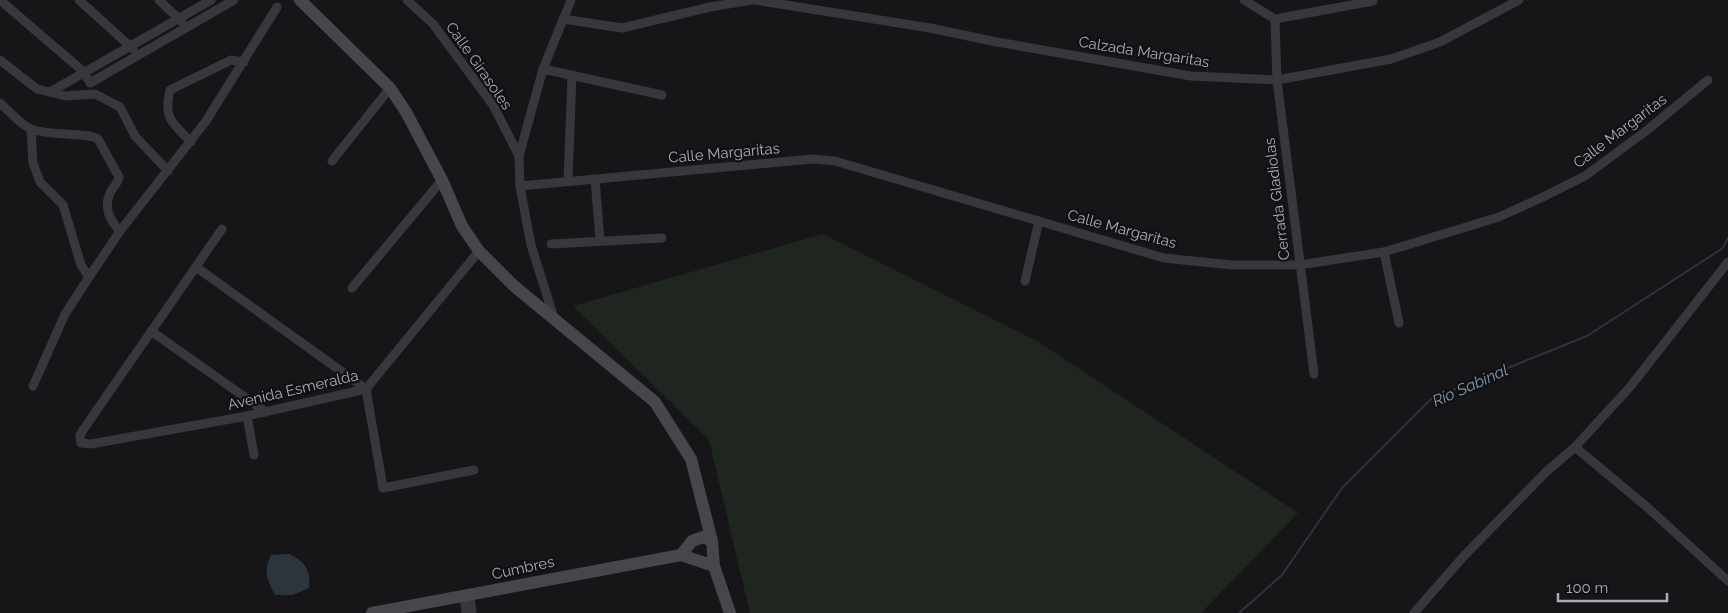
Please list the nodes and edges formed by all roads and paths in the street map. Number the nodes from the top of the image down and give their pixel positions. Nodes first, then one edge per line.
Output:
1 (0, 0) edge
2 (79, 0) edge
3 (158, 0) edge
4 (211, 0) edge
5 (233, 0) edge
6 (300, 0) edge
7 (407, 0) edge
8 (753, 0) edge
9 (1244, 0) edge
10 (1519, 0) edge
11 (570, 1) edge
12 (1373, 2) dead end
13 (277, 7) dead end
14 (179, 18) junction
15 (563, 19) junction
16 (1275, 19) junction
17 (186, 28) junction
18 (131, 46) junction
19 (138, 55) junction
20 (0, 60) edge
21 (244, 62) junction
22 (543, 69) junction
23 (85, 73) junction
24 (572, 75) junction
25 (1277, 80) junction
26 (1708, 80) dead end
27 (90, 83) junction
28 (390, 88) junction
29 (50, 92) junction
30 (95, 94) junction
31 (662, 95) dead end
32 (0, 104) edge
33 (31, 129) junction
34 (191, 142) junction
35 (518, 156) junction
36 (332, 161) dead end
37 (168, 171) junction
38 (595, 179) junction
39 (442, 180) junction
40 (568, 182) junction
41 (520, 186) junction
42 (1040, 221) junction
43 (222, 229) dead end
44 (120, 231) junction
45 (662, 238) dead end
46 (600, 240) junction
47 (551, 244) dead end
48 (478, 251) junction
49 (1384, 252) junction
50 (1728, 262) edge
51 (1299, 265) junction
52 (196, 267) junction
53 (89, 277) junction
54 (1025, 281) dead end
55 (352, 288) dead end
56 (554, 318) junction
57 (1399, 323) dead end
58 (151, 331) junction
59 (1314, 374) dead end
60 (33, 386) dead end
61 (366, 389) junction
62 (266, 412) junction
63 (247, 416) junction
64 (1575, 447) junction
65 (254, 455) dead end
66 (474, 470) dead end
67 (712, 541) junction
68 (681, 555) junction
69 (714, 566) junction
70 (1728, 581) edge
71 (467, 597) junction
72 (372, 613) edge
73 (466, 613) edge
74 (472, 613) edge
75 (730, 613) edge
76 (1414, 613) edge

1 - 23 street
2 - 18 street
3 - 14 street
4 - 14 street
5 - 17 street
6 - 28 street
7 - 35 street, Calle Girasoles
8 - 15 street, Calzada Margaritas
8 - 25 street, Calzada Margaritas
9 - 16 street
10 - 25 street, Calzada Margaritas
11 - 15 street
12 - 16 street
13 - 21 street
14 - 17 street
14 - 18 street
15 - 22 street
16 - 25 street, Cerrada Gladiolas
17 - 19 street
18 - 19 street
18 - 23 street
19 - 27 street
20 - 29 street
21 - 34 street
21 - 34 street
22 - 24 street
22 - 35 street
23 - 27 street
23 - 29 street
24 - 31 street
24 - 40 street
25 - 51 street, Cerrada Gladiolas
26 - 49 street, Calle Margaritas
27 - 30 street
28 - 36 street
28 - 39 street
29 - 30 street
30 - 37 street
32 - 33 street
33 - 44 street
33 - 53 street
34 - 37 street
35 - 41 street
37 - 44 street
38 - 40 street, Calle Margaritas
38 - 42 street, Calle Margaritas
38 - 46 street
39 - 48 street
39 - 55 street
40 - 41 street, Calle Margaritas
41 - 56 street
42 - 51 street, Calle Margaritas
42 - 54 street
43 - 52 street
44 - 53 street
45 - 46 street
46 - 47 street
48 - 56 street
48 - 61 street, Avenida Esmeralda
49 - 51 street, Calle Margaritas
49 - 57 street
50 - 64 street
51 - 59 street, Cerrada Gladiolas
52 - 58 street
52 - 61 street
53 - 60 street
56 - 67 street
58 - 62 street
58 - 63 street, Avenida Esmeralda
61 - 62 street, Avenida Esmeralda
61 - 66 street
62 - 63 street, Avenida Esmeralda
63 - 65 street
64 - 70 street
64 - 76 street
67 - 68 street
67 - 69 street
68 - 69 street, Cumbres
68 - 71 street, Cumbres
69 - 75 street
71 - 72 street, Cumbres
71 - 73 street
71 - 74 street
73 - 74 street

